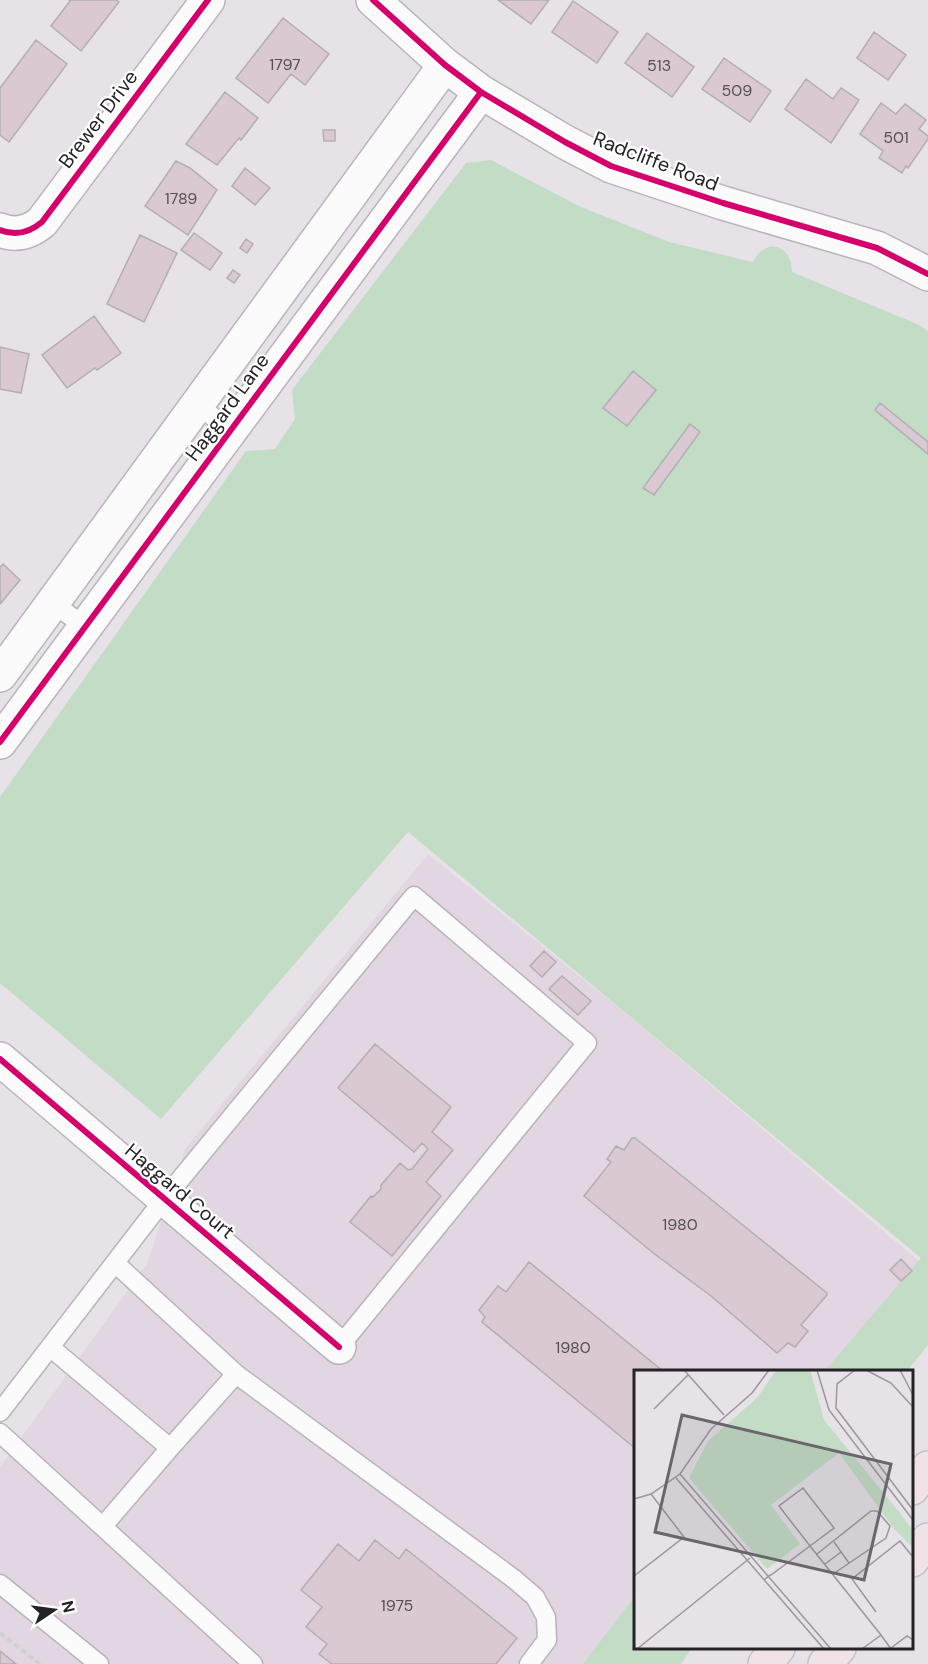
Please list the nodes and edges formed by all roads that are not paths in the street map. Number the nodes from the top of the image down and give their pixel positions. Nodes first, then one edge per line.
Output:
1 (208, 0) edge
2 (373, 0) edge
3 (445, 65) junction
4 (481, 92) junction
5 (0, 230) edge
6 (928, 274) edge
7 (197, 405) junction
8 (231, 430) junction
9 (53, 603) junction
10 (85, 627) junction
11 (0, 675) edge
12 (0, 742) edge
13 (0, 1059) edge
14 (164, 1199) junction
15 (115, 1263) junction
16 (50, 1347) junction
17 (339, 1347) joint
18 (236, 1374) junction
19 (0, 1412) edge
20 (0, 1433) edge
21 (170, 1448) junction
22 (928, 1468) edge
23 (913, 1487) edge
24 (103, 1526) junction
25 (928, 1540) edge
26 (913, 1559) edge
27 (0, 1584) edge
28 (776, 1649) edge
29 (837, 1649) edge
30 (99, 1664) edge
31 (253, 1664) edge
32 (529, 1664) edge
33 (765, 1664) edge
34 (825, 1664) edge

1 - 5 street, Brewer Drive
2 - 3 street, Radcliffe Road
3 - 4 street, Radcliffe Road
3 - 7 street, Haggard Lane
4 - 6 street, Radcliffe Road
4 - 8 street, Haggard Lane
7 - 8 lane
7 - 9 street, Haggard Lane
8 - 10 street, Haggard Lane
9 - 10 lane
9 - 11 street, Haggard Lane
10 - 12 street, Haggard Lane
13 - 14 street, Haggard Court
14 - 15 lane
14 - 17 street, Haggard Court
14 - 17 lane
15 - 16 lane
15 - 18 lane
16 - 19 lane
16 - 21 lane
18 - 21 lane
18 - 32 lane
20 - 24 lane
21 - 24 lane
22 - 23 highway
24 - 31 lane
25 - 26 highway
27 - 30 lane
28 - 33 highway
29 - 34 highway

